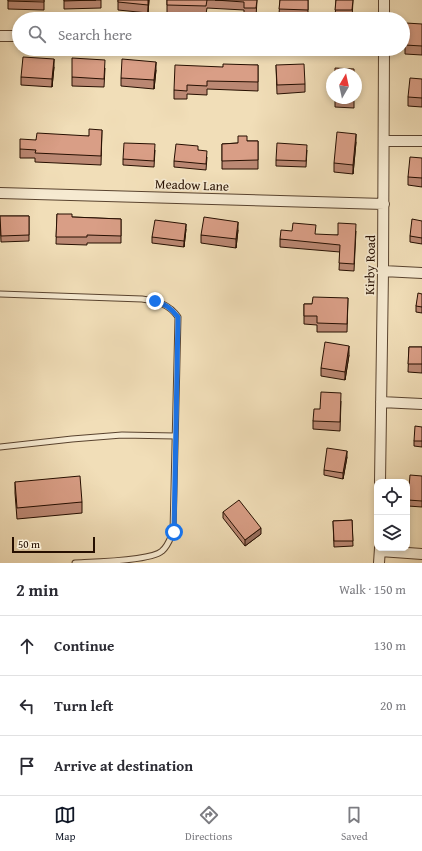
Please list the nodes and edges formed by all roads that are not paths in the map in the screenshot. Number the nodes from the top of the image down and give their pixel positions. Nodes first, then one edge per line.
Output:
1 (384, 0) edge
2 (384, 12) edge
3 (0, 36) edge
4 (12, 36) edge
5 (383, 56) edge
6 (384, 141) junction
7 (422, 141) edge
8 (0, 193) edge
9 (384, 204) junction
10 (383, 271) junction
11 (422, 273) edge
12 (0, 294) edge
13 (381, 402) junction
14 (422, 404) edge
15 (175, 436) junction
16 (0, 447) edge
17 (380, 479) edge
18 (380, 551) edge
19 (397, 551) edge
20 (422, 554) edge
21 (74, 563) edge
22 (380, 563) edge

1 - 2 street
3 - 4 street
5 - 6 street, Kirby Road
6 - 7 street
6 - 9 street, Kirby Road
8 - 9 street, Meadow Lane
9 - 10 street, Kirby Road
10 - 11 street
10 - 13 street, Kirby Road
12 - 15 lane
13 - 14 street
13 - 17 street, Kirby Road
15 - 16 lane
15 - 21 lane
18 - 22 street
19 - 20 street

